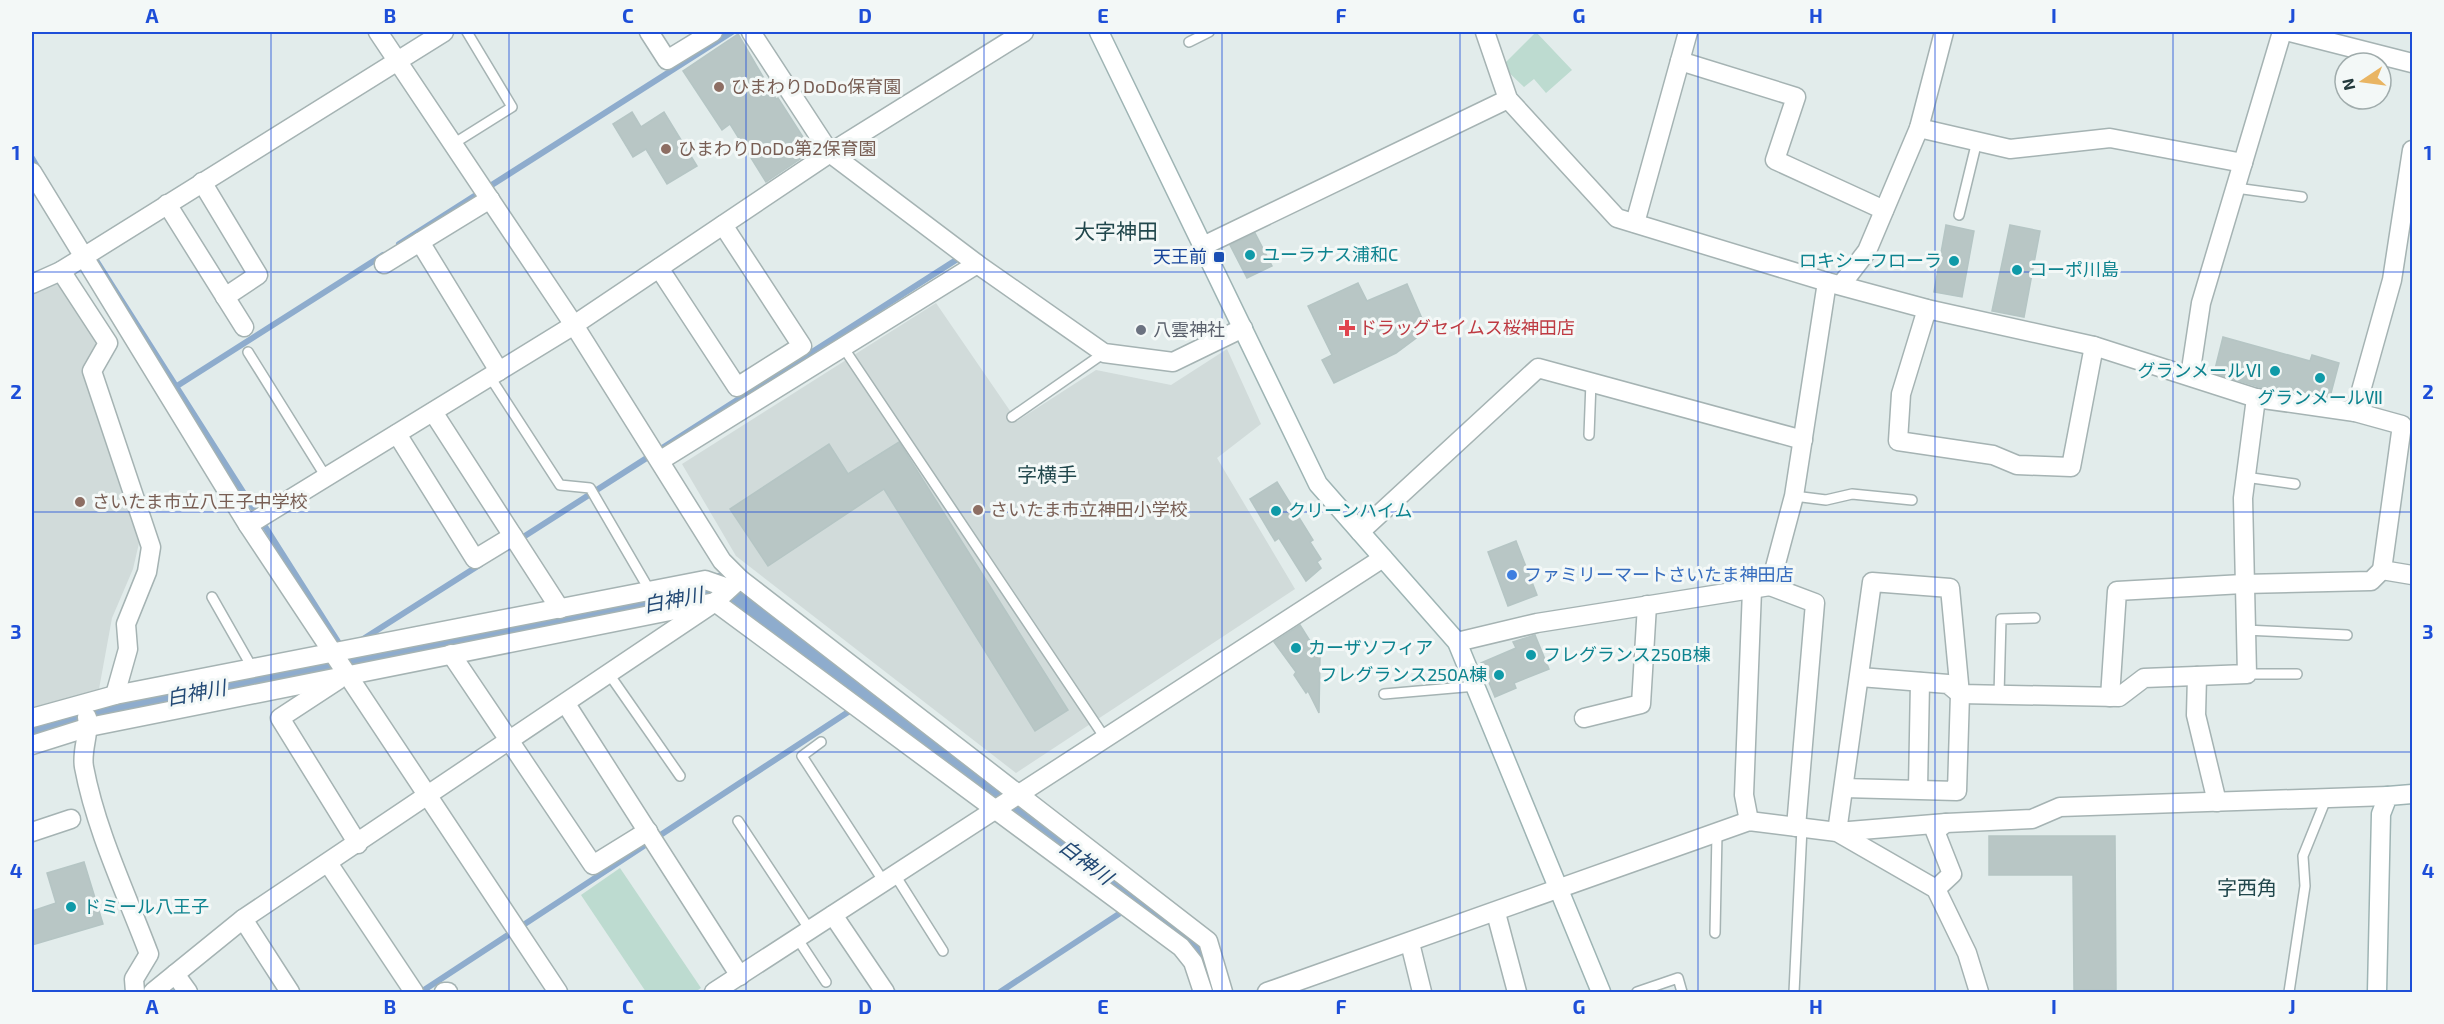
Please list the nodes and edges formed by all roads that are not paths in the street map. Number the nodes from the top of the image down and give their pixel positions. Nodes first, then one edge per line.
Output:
1 (378, 32) edge
2 (444, 32) edge
3 (467, 32) edge
4 (650, 32) edge
5 (713, 32) edge
6 (751, 32) edge
7 (1024, 32) edge
8 (1099, 32) edge
9 (1209, 32) edge
10 (1485, 32) edge
11 (1688, 32) edge
12 (1944, 32) edge
13 (2282, 32) edge
14 (2290, 32) edge
15 (1189, 42) dead end
16 (398, 61) junction
17 (1680, 61) junction
18 (2412, 63) edge
19 (1508, 99) junction
20 (1919, 128) junction
21 (1977, 141) junction
22 (453, 144) junction
23 (2412, 150) edge
24 (830, 153) junction
25 (2243, 163) junction
26 (32, 172) edge
27 (202, 182) junction
28 (2235, 188) junction
29 (2302, 197) dead end
30 (490, 199) junction
31 (167, 204) junction
32 (1884, 210) junction
33 (1959, 215) dead end
34 (1635, 223) junction
35 (723, 225) junction
36 (420, 242) junction
37 (1203, 246) junction
38 (83, 256) junction
39 (384, 264) dead end
40 (977, 264) junction
41 (659, 268) junction
42 (61, 271) junction
43 (32, 284) edge
44 (1834, 284) junction
45 (225, 297) junction
46 (1927, 309) junction
47 (574, 325) junction
48 (244, 327) dead end
49 (1243, 328) junction
50 (2094, 346) junction
51 (843, 347) junction
52 (248, 352) dead end
53 (1104, 353) junction
54 (495, 374) junction
55 (2190, 376) junction
56 (1591, 382) junction
57 (2256, 398) junction
58 (433, 412) junction
59 (2355, 412) junction
60 (1011, 417) dead end
61 (397, 434) junction
62 (1589, 435) dead end
63 (1803, 440) junction
64 (661, 460) junction
65 (326, 477) junction
66 (2245, 477) junction
67 (2295, 484) dead end
68 (1794, 496) junction
69 (1912, 500) dead end
70 (248, 525) junction
71 (1360, 532) junction
72 (513, 536) junction
73 (1383, 558) junction
74 (2382, 570) junction
75 (2412, 576) edge
76 (734, 584) junction
77 (2243, 584) junction
78 (1770, 586) junction
79 (1752, 590) junction
80 (650, 591) junction
81 (212, 597) dead end
82 (715, 602) junction
83 (1647, 605) junction
84 (560, 609) junction
85 (2036, 618) dead end
86 (2245, 630) junction
87 (2347, 635) dead end
88 (1457, 642) junction
89 (333, 654) junction
90 (451, 654) junction
91 (253, 669) junction
92 (347, 674) junction
93 (609, 674) junction
94 (2247, 674) junction
95 (2297, 674) dead end
96 (2197, 676) junction
97 (1860, 677) junction
98 (1920, 682) junction
99 (1476, 686) junction
100 (1384, 694) dead end
101 (1960, 694) junction
102 (115, 695) junction
103 (1999, 695) junction
104 (2110, 697) junction
105 (84, 703) junction
106 (566, 704) junction
107 (32, 718) edge
108 (1584, 718) dead end
109 (89, 727) junction
110 (1105, 738) junction
111 (510, 741) junction
112 (821, 742) dead end
113 (32, 745) edge
114 (680, 776) dead end
115 (1844, 788) junction
116 (1918, 789) junction
117 (2412, 794) edge
118 (1019, 795) junction
119 (2388, 796) junction
120 (428, 797) junction
121 (2325, 799) junction
122 (2217, 802) junction
123 (994, 810) junction
124 (71, 819) dead end
125 (738, 821) dead end
126 (1749, 821) junction
127 (1946, 823) junction
128 (1799, 827) junction
129 (648, 831) junction
130 (32, 832) edge
131 (1837, 832) junction
132 (1718, 833) junction
133 (358, 843) junction
134 (328, 863) junction
135 (890, 878) junction
136 (1936, 889) junction
137 (1558, 891) junction
138 (1496, 913) junction
139 (833, 915) junction
140 (243, 919) junction
141 (1715, 933) dead end
142 (804, 934) junction
143 (1410, 943) junction
144 (944, 951) dead end
145 (175, 974) junction
146 (740, 976) junction
147 (826, 982) dead end
148 (409, 991) edge
149 (719, 991) edge
150 (1517, 992) edge
151 (135, 993) edge
152 (153, 993) edge
153 (188, 993) edge
154 (290, 993) edge
155 (558, 993) edge
156 (885, 993) edge
157 (1203, 993) edge
158 (1223, 993) edge
159 (1267, 993) edge
160 (1422, 993) edge
161 (1601, 993) edge
162 (1637, 993) edge
163 (1683, 993) edge
164 (1794, 993) edge
165 (1979, 993) edge
166 (2289, 993) edge
167 (2377, 993) edge

1 - 16 street
2 - 16 street
3 - 22 lane
4 - 5 street
6 - 24 street
7 - 24 street
8 - 37 street
9 - 15 lane
10 - 19 street
11 - 17 street
12 - 20 street
13 - 25 street
14 - 18 street
16 - 22 street
16 - 27 street
17 - 32 street
17 - 34 street
19 - 34 street
19 - 37 street
20 - 21 street
20 - 32 street
21 - 25 street
21 - 33 lane
22 - 30 street
23 - 59 street
24 - 35 street
24 - 40 street
25 - 28 street
26 - 38 street
27 - 31 street
27 - 45 street
28 - 29 lane
28 - 55 street
30 - 36 street
30 - 47 street
31 - 38 street
31 - 45 street
32 - 44 street
34 - 44 street
35 - 41 street
35 - 41 street
36 - 39 street
36 - 54 street
37 - 49 street
38 - 42 street
38 - 70 street
40 - 51 street
40 - 53 street
41 - 47 street
42 - 43 street
42 - 102 street
44 - 46 street
44 - 63 street
45 - 48 street
46 - 50 street
46 - 50 street
47 - 54 street
47 - 64 street
49 - 53 street
49 - 71 street
50 - 55 street
51 - 64 street
51 - 110 lane
52 - 65 lane
53 - 60 lane
54 - 58 street
54 - 80 lane
55 - 57 street
56 - 62 lane
56 - 63 street
56 - 71 street
57 - 59 street
57 - 66 street
58 - 61 street
58 - 72 street
59 - 74 street
61 - 65 street
61 - 72 street
63 - 68 street
64 - 76 street
65 - 70 street
66 - 67 lane
66 - 77 street
68 - 69 lane
68 - 78 street
70 - 89 street
71 - 73 street
72 - 84 street
73 - 88 street
73 - 110 street
74 - 75 street
74 - 77 street
76 - 80 street
76 - 82 street
76 - 118 street
77 - 86 street
77 - 104 street
78 - 79 street
78 - 128 street
79 - 83 street
79 - 126 street
80 - 84 street
81 - 91 lane
82 - 90 street
82 - 93 street
82 - 123 street
83 - 88 street
83 - 108 street
84 - 89 street
85 - 103 lane
86 - 87 lane
86 - 94 street
88 - 99 street
89 - 91 street
89 - 92 street
90 - 92 street
90 - 111 street
91 - 102 street
92 - 109 street
92 - 120 street
92 - 133 street
93 - 106 street
93 - 114 lane
94 - 95 lane
94 - 96 street
96 - 104 street
96 - 122 street
97 - 98 street
97 - 101 street
97 - 115 street
98 - 101 street
98 - 116 street
99 - 100 lane
99 - 137 street
101 - 103 street
101 - 116 street
102 - 105 street
103 - 104 street
105 - 107 street
105 - 109 street
106 - 111 street
106 - 129 street
109 - 113 street
109 - 151 street
110 - 118 street
111 - 120 street
111 - 129 street
112 - 135 lane
115 - 116 street
115 - 131 street
117 - 119 street
118 - 123 street
118 - 158 street
119 - 121 street
119 - 167 street
120 - 133 street
120 - 155 street
121 - 122 street
121 - 166 lane
122 - 127 street
123 - 135 street
123 - 157 street
124 - 130 street
125 - 142 lane
126 - 128 street
126 - 132 street
127 - 131 street
127 - 136 street
128 - 131 street
128 - 164 lane
129 - 146 street
131 - 136 street
132 - 137 street
132 - 141 lane
133 - 134 street
134 - 140 street
134 - 148 street
135 - 139 street
135 - 144 lane
136 - 165 street
137 - 138 street
137 - 161 street
138 - 143 street
138 - 150 street
139 - 142 street
139 - 156 street
140 - 145 street
140 - 154 street
142 - 146 street
142 - 147 lane
143 - 159 street
143 - 160 street
145 - 152 street
145 - 153 street
146 - 149 street
162 - 163 lane

